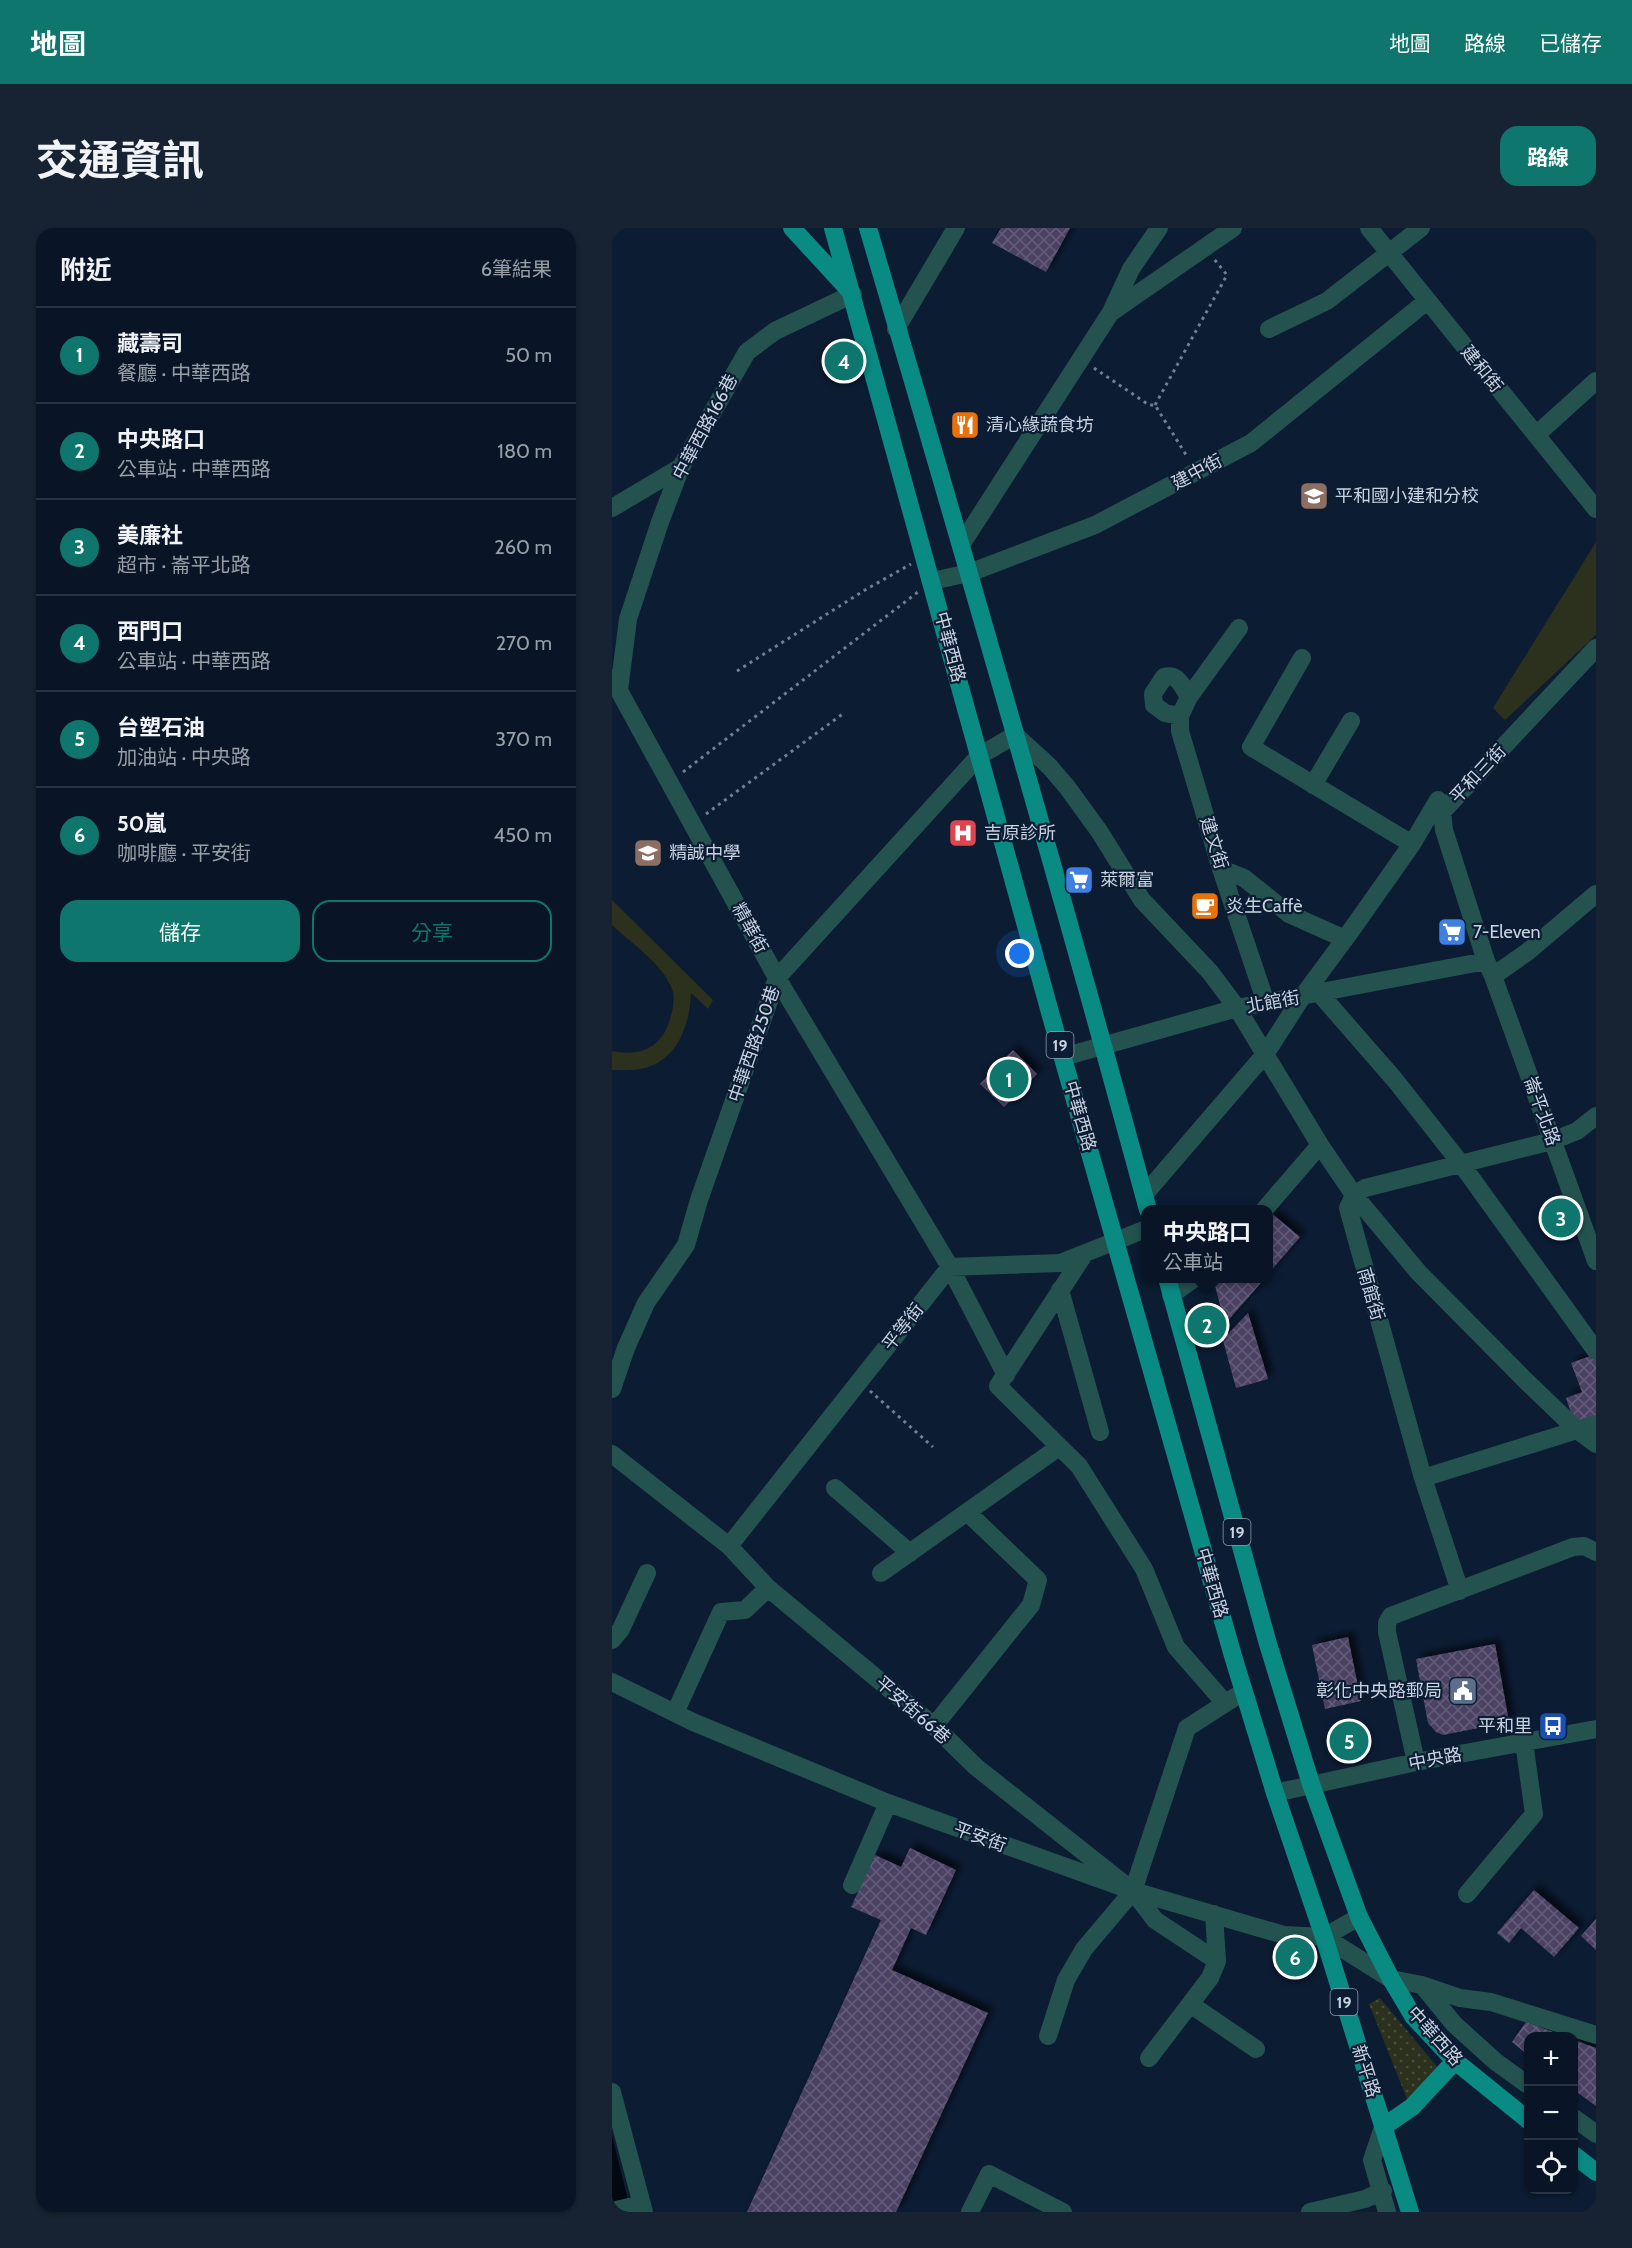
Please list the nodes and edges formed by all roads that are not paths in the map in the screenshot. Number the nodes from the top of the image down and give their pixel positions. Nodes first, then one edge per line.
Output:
1 (792, 228) edge
2 (833, 228) edge
3 (956, 228) edge
4 (1159, 228) edge
5 (1233, 228) edge
6 (1369, 228) edge
7 (1421, 228) edge
8 (870, 230) edge
9 (1389, 253) junction
10 (853, 294) junction
11 (1428, 302) junction
12 (1112, 312) junction
13 (896, 329) junction
14 (1269, 329) dead end
15 (1596, 381) edge
16 (1536, 435) junction
17 (681, 466) junction
18 (612, 508) edge
19 (1596, 509) edge
20 (962, 545) junction
21 (969, 573) junction
22 (932, 581) junction
23 (1239, 628) dead end
24 (1596, 648) edge
25 (1302, 658) dead end
26 (615, 684) edge
27 (1190, 697) junction
28 (1180, 716) junction
29 (1352, 721) dead end
30 (1015, 735) junction
31 (979, 756) junction
32 (1313, 785) junction
33 (1437, 808) junction
34 (1412, 844) junction
35 (1221, 869) junction
36 (1596, 894) edge
37 (1345, 939) junction
38 (1490, 969) junction
39 (777, 978) junction
40 (1320, 994) junction
41 (1302, 997) junction
42 (1266, 1003) junction
43 (1237, 1008) junction
44 (1103, 1046) junction
45 (1266, 1053) junction
46 (1063, 1057) junction
47 (1596, 1116) edge
48 (1552, 1141) junction
49 (1320, 1144) junction
50 (1462, 1165) junction
51 (1354, 1196) junction
52 (1146, 1202) edge
53 (1267, 1205) edge
54 (1141, 1230) edge
55 (1115, 1241) junction
56 (1085, 1253) junction
57 (1596, 1261) edge
58 (950, 1267) junction
59 (1169, 1287) edge
60 (1060, 1290) junction
61 (1596, 1351) edge
62 (1006, 1375) junction
63 (612, 1389) edge
64 (1596, 1425) edge
65 (1577, 1430) junction
66 (1100, 1432) dead end
67 (1596, 1444) edge
68 (1059, 1447) junction
69 (612, 1454) edge
70 (1423, 1478) junction
71 (835, 1488) dead end
72 (967, 1512) junction
73 (729, 1546) junction
74 (1596, 1552) edge
75 (909, 1553) junction
76 (881, 1573) dead end
77 (647, 1574) dead end
78 (768, 1588) junction
79 (1461, 1591) junction
80 (612, 1640) edge
81 (612, 1682) edge
82 (1244, 1691) junction
83 (1225, 1703) junction
84 (675, 1713) junction
85 (934, 1726) junction
86 (1596, 1729) edge
87 (1524, 1742) junction
88 (1416, 1762) junction
89 (1311, 1784) junction
90 (1275, 1793) junction
91 (888, 1803) junction
92 (852, 1885) dead end
93 (1133, 1891) junction
94 (1467, 1894) dead end
95 (1214, 1914) junction
96 (1359, 1917) junction
97 (1324, 1937) junction
98 (1217, 1960) junction
99 (1391, 1978) junction
100 (1422, 1985) junction
101 (1190, 2004) junction
102 (1596, 2035) edge
103 (1048, 2036) dead end
104 (1256, 2049) dead end
105 (1149, 2058) dead end
106 (1455, 2061) junction
107 (1524, 2082) edge
108 (612, 2092) edge
109 (1524, 2117) edge
110 (1578, 2121) edge
111 (1383, 2127) junction
112 (1596, 2134) edge
113 (1578, 2159) edge
114 (1594, 2174) edge
115 (1375, 2199) edge
116 (640, 2207) edge
117 (612, 2211) edge
118 (970, 2212) edge
119 (1063, 2212) edge
120 (1310, 2212) edge
121 (1387, 2212) edge
122 (1410, 2212) edge

1 - 10 main road
2 - 10 main road, 中華西路 / 19
3 - 13 street
4 - 12 street
5 - 12 street
6 - 9 street, 建和街
7 - 9 street
8 - 13 main road, 19
9 - 11 street, 建和街
9 - 14 street
10 - 17 street, 中華西路166巷
10 - 22 main road, 中華西路 / 19
11 - 16 street, 建和街
11 - 21 street, 建中街
12 - 20 street
13 - 20 main road, 19
15 - 16 street
16 - 19 street, 建和街
17 - 18 street
17 - 26 street, 中華西路166巷
20 - 21 main road, 19
21 - 22 street, 建中街
21 - 30 main road, 19
22 - 31 main road, 中華西路 / 19
23 - 27 street
24 - 33 street, 平和三街
25 - 32 street
26 - 39 street, 精華街
27 - 28 street
27 - 28 street
28 - 35 street, 建文街
29 - 32 street
30 - 31 street, 中華西路250巷
30 - 43 street
30 - 44 main road, 19
31 - 39 street, 中華西路250巷
31 - 46 main road, 中華西路 / 19
32 - 34 street
33 - 34 street
33 - 38 street, 平和三街
34 - 37 street
35 - 37 street
35 - 42 street, 建文街
36 - 38 street
37 - 41 street
38 - 40 street, 北館街
38 - 48 street, 崙平北路
39 - 58 street, 精華街
39 - 63 street, 中華西路250巷
40 - 41 street, 北館街
40 - 50 street
41 - 42 street, 北館街
41 - 45 street
42 - 43 street, 北館街
43 - 44 street, 北館街
43 - 45 street
44 - 46 street, 北館街
44 - 52 main road, 19
45 - 49 street
45 - 52 street
46 - 55 main road, 中華西路 / 19
47 - 48 street
48 - 50 street
48 - 57 street, 崙平北路
49 - 51 street
49 - 53 street
50 - 51 street
50 - 61 street
51 - 65 street
51 - 70 street, 南館街
54 - 55 street
55 - 56 street
55 - 82 main road, 中華西路 / 19
56 - 58 street
56 - 60 street
58 - 62 street, 精華街
58 - 73 street, 平等街
59 - 89 main road, 中華西路 / 19
60 - 62 street
60 - 66 street
62 - 68 street, 精華街
64 - 65 street
65 - 67 street
65 - 70 street
68 - 72 street
68 - 83 street
69 - 73 street, 平安街66巷
70 - 79 street, 南館街
71 - 75 street
72 - 75 street
72 - 85 street
73 - 78 street, 平安街66巷
74 - 79 street
75 - 76 street
77 - 80 street
78 - 84 street
78 - 85 street, 平安街66巷
79 - 88 street
81 - 84 street, 平安街
82 - 83 street
82 - 90 main road, 中華西路 / 19
83 - 93 street
84 - 91 street, 平安街
85 - 93 street, 平安街66巷
86 - 87 street, 中央路
87 - 88 street, 中央路
87 - 94 street
88 - 89 street, 中央路
89 - 90 street, 中央路
89 - 96 main road, 中華西路 / 19
90 - 97 main road, 新平路 / 19
91 - 92 street
91 - 93 street, 平安街
93 - 95 street, 平安街
93 - 98 street, 平安街66巷
93 - 103 street
95 - 97 street, 平安街
95 - 98 street
96 - 97 street
96 - 99 main road, 中華西路 / 19
97 - 99 street
97 - 111 main road, 新平路 / 19
98 - 101 street
99 - 100 street
99 - 106 main road, 中華西路 / 19
100 - 102 street
100 - 107 street
101 - 104 street
101 - 105 street
106 - 109 main road, 中華西路 / 19
106 - 111 main road
108 - 116 street
110 - 112 street
111 - 115 street
111 - 122 main road, 新平路 / 19
113 - 114 main road
115 - 120 street
115 - 121 street
116 - 117 street
118 - 119 street

